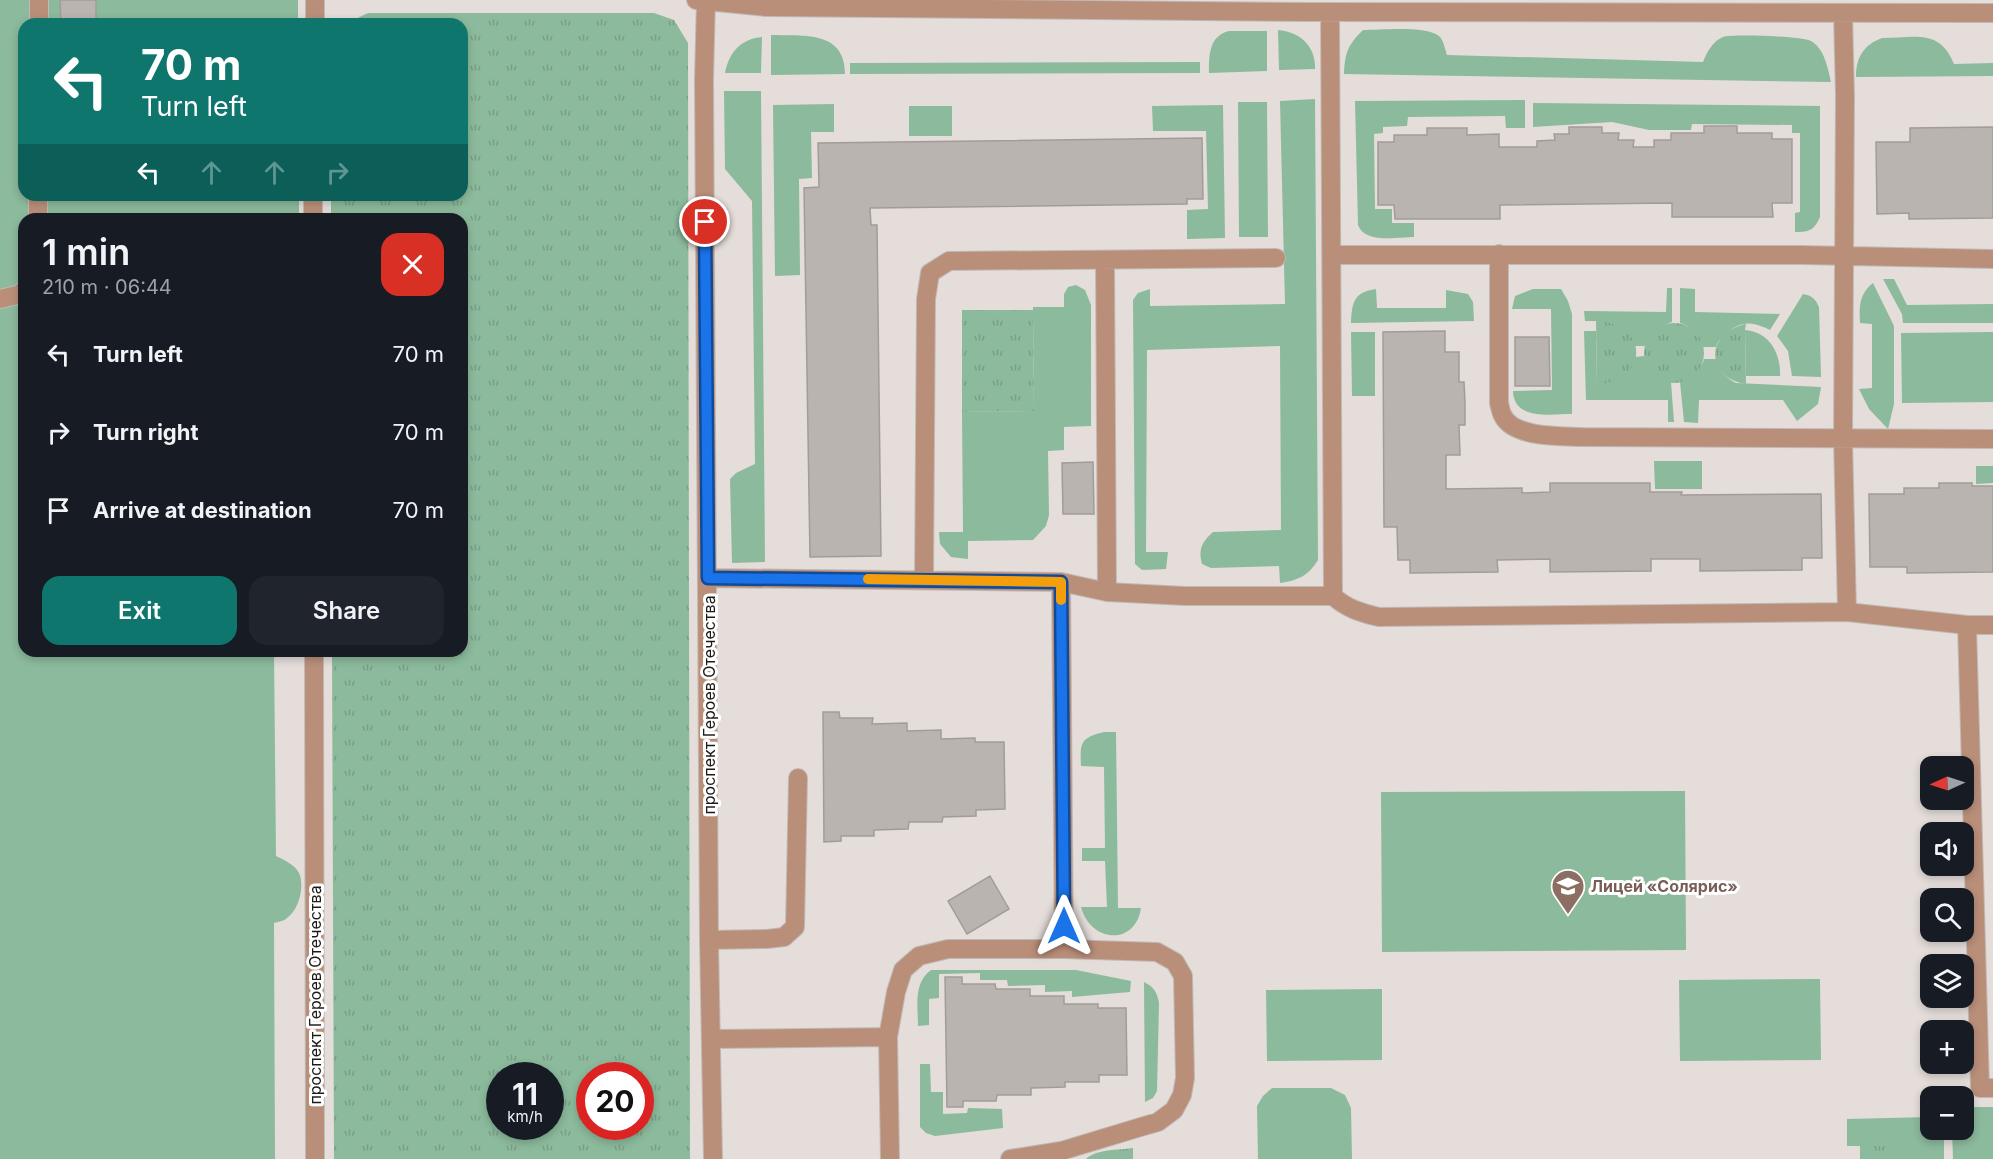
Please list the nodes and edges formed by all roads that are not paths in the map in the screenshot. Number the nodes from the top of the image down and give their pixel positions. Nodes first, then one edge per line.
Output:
1 (39, 0) edge
2 (315, 0) edge
3 (703, 1) edge
4 (1130, 5) edge
5 (1308, 6) edge
6 (1415, 6) edge
7 (1574, 7) edge
8 (1726, 7) edge
9 (1903, 7) edge
10 (1330, 12) junction
11 (1993, 13) edge
12 (1843, 14) junction
13 (39, 18) edge
14 (315, 18) edge
15 (1499, 254) junction
16 (1332, 255) junction
17 (1844, 257) junction
18 (1276, 258) dead end
19 (1993, 259) edge
20 (1105, 261) junction
21 (18, 295) edge
22 (0, 299) edge
23 (1843, 439) junction
24 (1993, 439) edge
25 (708, 578) junction
26 (924, 579) junction
27 (1061, 582) junction
28 (1107, 592) junction
29 (1333, 596) junction
30 (1847, 612) junction
31 (1967, 625) junction
32 (1993, 625) edge
33 (314, 657) edge
34 (798, 778) dead end
35 (709, 940) junction
36 (1064, 949) junction
37 (888, 1037) junction
38 (711, 1039) junction
39 (1993, 1088) edge
40 (1061, 1155) edge
41 (315, 1159) edge
42 (713, 1159) edge
43 (890, 1159) edge
44 (1010, 1159) edge

1 - 13 street
2 - 14 street
3 - 4 street
3 - 25 street, проспект Героев Отечества
4 - 5 street
5 - 10 street
6 - 7 street
6 - 10 street
7 - 8 street
8 - 12 street
9 - 11 street
9 - 12 street
10 - 16 street
12 - 17 street
15 - 16 street
15 - 17 street
15 - 23 street
16 - 29 street
17 - 19 street
17 - 23 street
18 - 20 street
20 - 26 street
20 - 28 street
21 - 22 street
23 - 24 street
23 - 30 street
25 - 26 street
25 - 35 street, проспект Героев Отечества
26 - 27 street
27 - 28 street
27 - 36 street
28 - 29 street
29 - 30 street
30 - 31 street
31 - 32 street
31 - 39 street
33 - 41 street, проспект Героев Отечества
34 - 35 street
35 - 38 street, проспект Героев Отечества
36 - 37 street
36 - 40 street
37 - 38 street
37 - 43 street
38 - 42 street, проспект Героев Отечества
40 - 44 street

